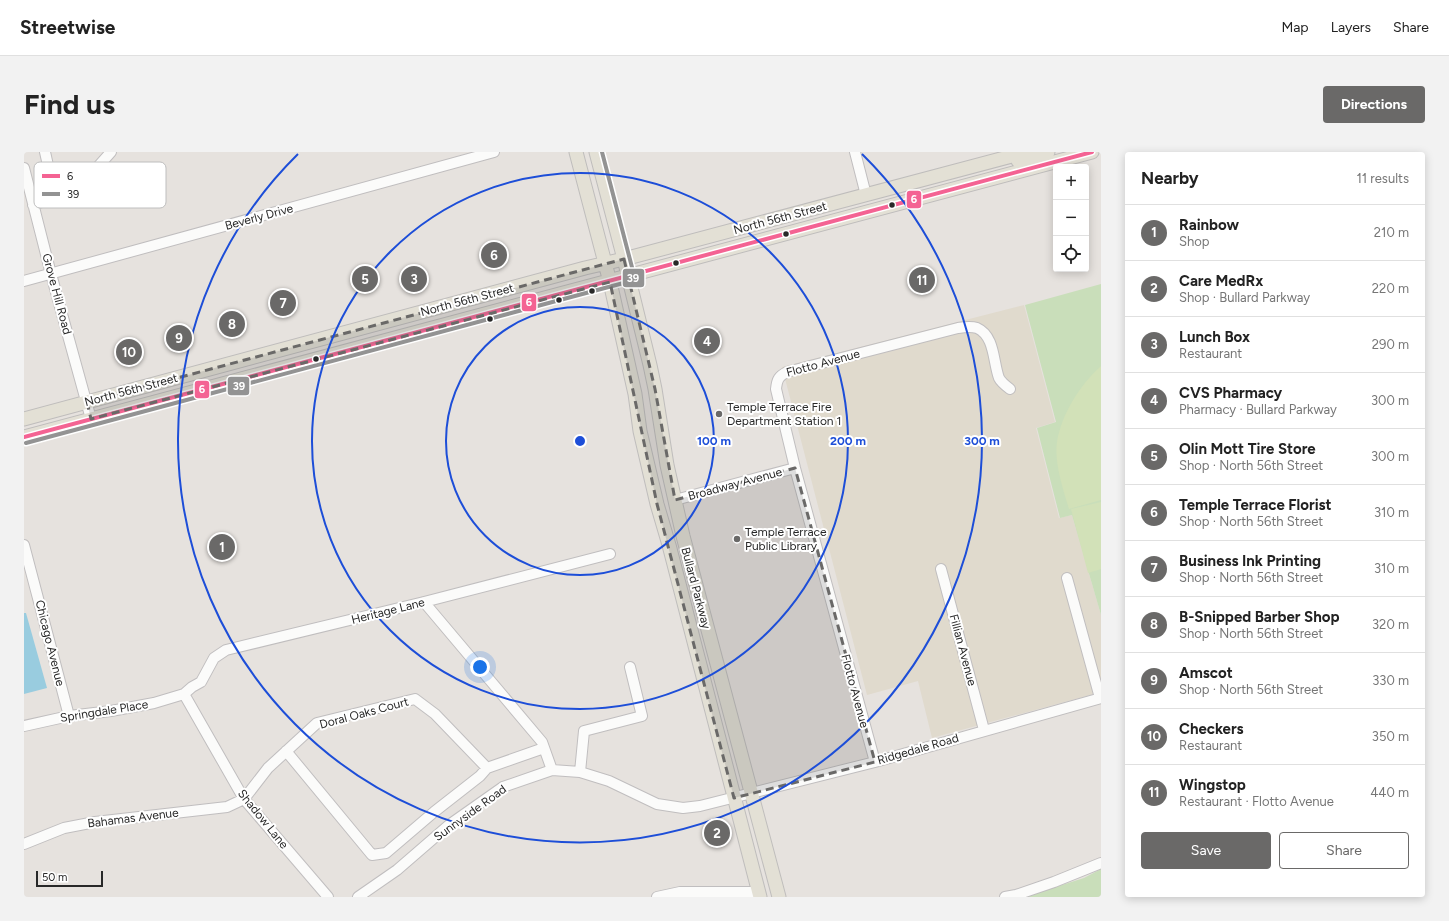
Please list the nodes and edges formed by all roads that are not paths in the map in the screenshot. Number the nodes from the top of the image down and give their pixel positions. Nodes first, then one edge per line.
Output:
1 (46, 152) edge
2 (111, 152) edge
3 (494, 152) edge
4 (576, 152) edge
5 (596, 152) edge
6 (855, 152) edge
7 (1026, 152) edge
8 (1048, 152) edge
9 (1092, 152) edge
10 (48, 162) edge
11 (102, 162) edge
12 (24, 168) edge
13 (935, 176) junction
14 (991, 179) junction
15 (866, 195) junction
16 (33, 205) joint
17 (882, 208) junction
18 (788, 234) junction
19 (624, 259) junction
20 (605, 264) junction
21 (51, 274) junction
22 (628, 276) junction
23 (24, 281) edge
24 (610, 282) junction
25 (442, 307) junction
26 (301, 345) junction
27 (362, 347) junction
28 (226, 383) junction
29 (1010, 389) dead end
30 (87, 402) junction
31 (24, 419) edge
32 (91, 419) junction
33 (24, 437) edge
34 (795, 468) junction
35 (675, 500) junction
36 (24, 545) edge
37 (610, 554) dead end
38 (941, 569) dead end
39 (1067, 578) dead end
40 (424, 602) junction
41 (630, 667) dead end
42 (184, 694) junction
43 (1101, 698) edge
44 (69, 716) junction
45 (24, 726) edge
46 (984, 730) junction
47 (544, 748) junction
48 (286, 751) junction
49 (875, 762) junction
50 (487, 768) junction
51 (552, 770) junction
52 (580, 772) junction
53 (751, 794) junction
54 (244, 798) junction
55 (734, 798) junction
56 (24, 844) edge
57 (1101, 863) edge
58 (759, 894) edge
59 (328, 897) edge
60 (358, 897) edge
61 (657, 897) edge
62 (780, 897) edge
63 (1004, 897) edge

1 - 10 street
2 - 11 street
3 - 21 street, Beverly Drive
4 - 20 main road, Bullard Parkway
5 - 19 main road, Bullard Parkway
6 - 15 street
7 - 13 main road, North 56th Street
8 - 14 main road
9 - 14 main road, North 56th Street
12 - 16 street, Grove Hill Road
13 - 15 main road, North 56th Street
13 - 17 main road
14 - 17 main road, North 56th Street
15 - 18 main road
15 - 19 main road, North 56th Street
16 - 21 street, Grove Hill Road
17 - 18 main road, North 56th Street
18 - 22 main road, North 56th Street
19 - 20 main road, North 56th Street
19 - 22 main road, Bullard Parkway
20 - 24 main road, Bullard Parkway
20 - 25 main road, North 56th Street
21 - 23 street, Beverly Drive
21 - 30 street, Grove Hill Road
22 - 24 main road, North 56th Street
22 - 35 main road, Bullard Parkway
24 - 27 main road, North 56th Street
24 - 55 main road, Bullard Parkway
25 - 26 main road, North 56th Street
25 - 27 main road
26 - 28 main road
26 - 30 main road, North 56th Street
27 - 28 main road, North 56th Street
28 - 32 main road, North 56th Street
29 - 34 street, Flotto Avenue
30 - 31 main road, North 56th Street
30 - 32 street, Grove Hill Road
32 - 33 main road, North 56th Street
34 - 35 street, Broadway Avenue
34 - 49 street, Flotto Avenue
35 - 53 main road, Bullard Parkway
36 - 44 street, Chicago Avenue
37 - 40 street, Heritage Lane
38 - 46 street, Fillian Avenue
39 - 43 street
40 - 42 street, Heritage Lane
40 - 47 street
41 - 52 street
42 - 44 street, Springdale Place
42 - 54 street, Shadow Lane
43 - 46 street, Ridgedale Road
44 - 45 street, Springdale Place
46 - 49 street, Ridgedale Road
47 - 50 street
47 - 51 street
48 - 50 street, Doral Oaks Court
48 - 50 street
48 - 54 street, Doral Oaks Court
49 - 53 street, Ridgedale Road
51 - 52 street, Sunnyside Road
51 - 60 street, Sunnyside Road
52 - 55 street, Sunnyside Road
53 - 55 street, Ridgedale Road
53 - 62 main road, Bullard Parkway
54 - 56 street, Bahamas Avenue
54 - 59 street, Shadow Lane
55 - 58 main road, Bullard Parkway
57 - 63 street
58 - 61 street

